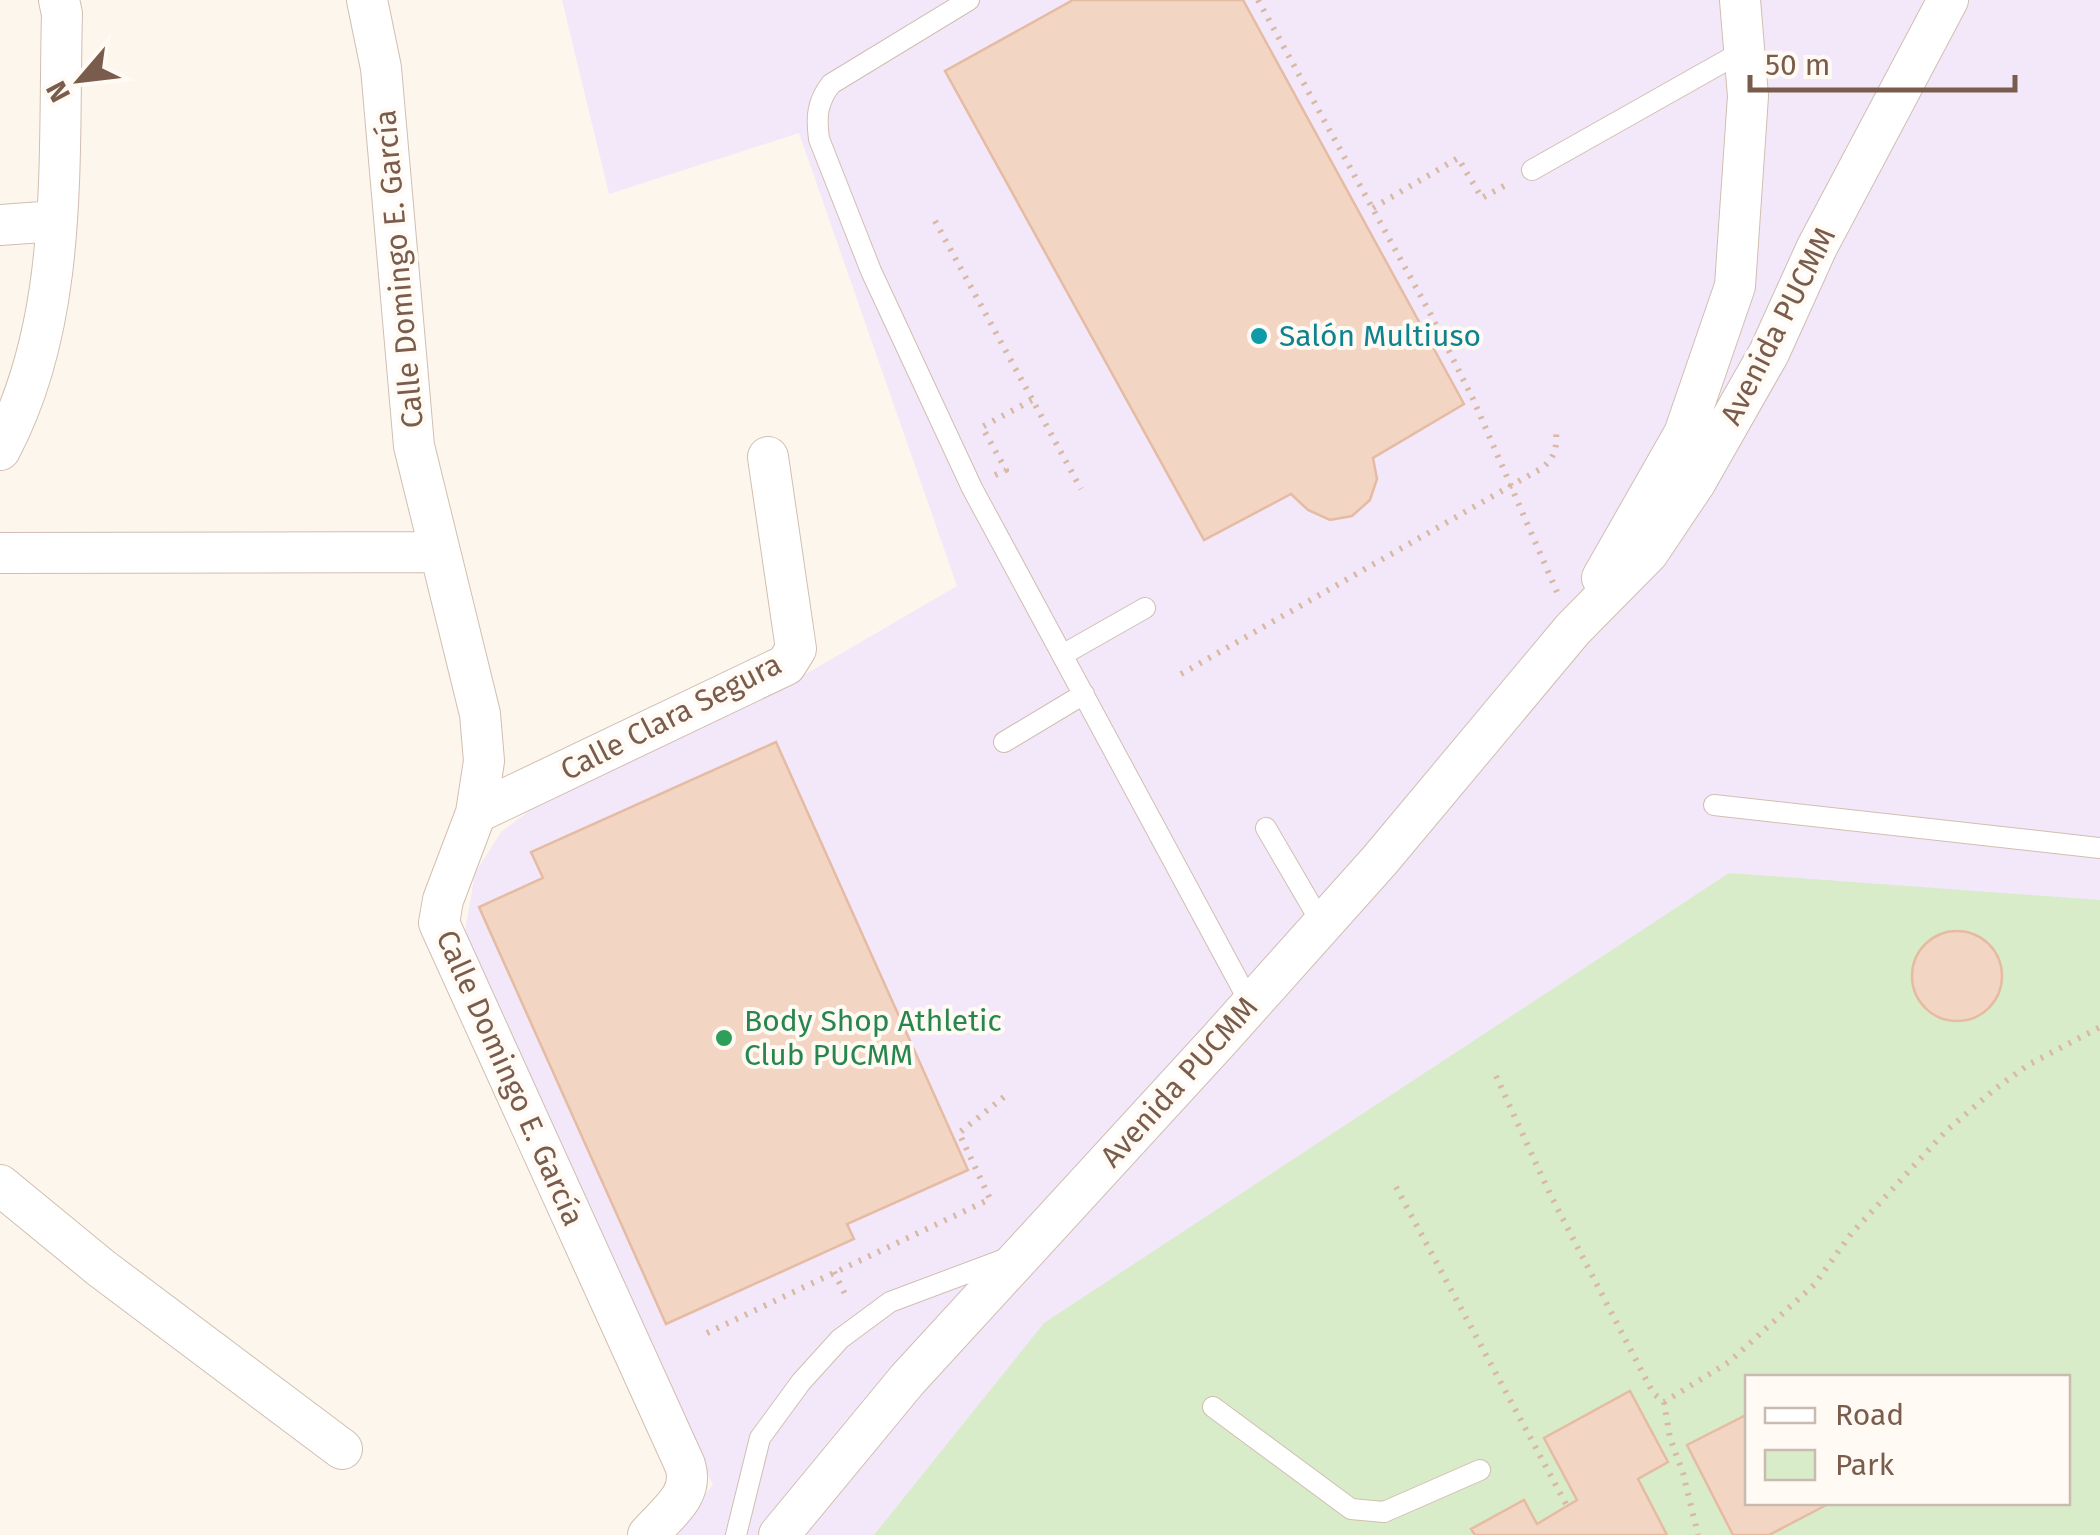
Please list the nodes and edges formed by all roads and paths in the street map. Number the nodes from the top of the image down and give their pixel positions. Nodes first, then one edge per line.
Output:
1 (59, 0) edge
2 (368, 0) edge
3 (969, 0) edge
4 (1258, 0) edge
5 (1740, 0) edge
6 (1948, 0) edge
7 (1743, 51) junction
8 (1532, 170) joint
9 (1373, 208) junction
10 (936, 221) dead end
11 (56, 222) junction
12 (0, 226) edge
13 (1032, 400) junction
14 (1556, 429) dead end
15 (0, 450) edge
16 (768, 456) dead end
17 (1509, 486) junction
18 (972, 488) junction
19 (1081, 489) dead end
20 (440, 552) junction
21 (0, 553) edge
22 (1145, 608) dead end
23 (1574, 629) junction
24 (1064, 654) junction
25 (1180, 674) dead end
26 (1084, 694) junction
27 (1004, 742) dead end
28 (1714, 805) dead end
29 (476, 813) junction
30 (1266, 828) dead end
31 (2100, 848) edge
32 (1322, 924) junction
33 (1250, 1004) junction
34 (2100, 1027) edge
35 (1496, 1076) dead end
36 (1005, 1096) dead end
37 (0, 1185) edge
38 (1396, 1187) dead end
39 (1027, 1250) junction
40 (707, 1334) dead end
41 (1664, 1402) junction
42 (1213, 1408) dead end
43 (342, 1450) dead end
44 (1480, 1470) dead end
45 (1567, 1506) dead end
46 (780, 1534) edge
47 (648, 1535) edge
48 (736, 1535) edge
49 (1698, 1535) edge

1 - 11 street
2 - 20 street, Calle Domingo E. García
3 - 18 lane
4 - 9 path
5 - 7 street, Avenida PUCMM
6 - 23 street, Avenida PUCMM
7 - 8 lane
7 - 23 street, Avenida PUCMM
8 - 9 path
9 - 17 path
10 - 13 path
11 - 12 street
11 - 15 street
13 - 18 path
13 - 19 path
14 - 17 path
16 - 29 street, Calle Clara Segura
17 - 23 path
17 - 25 path
18 - 24 lane
20 - 21 street
20 - 29 street, Calle Domingo E. García
22 - 24 lane
23 - 32 street, Avenida PUCMM
24 - 26 lane
26 - 27 lane
26 - 33 lane
28 - 31 lane
29 - 47 street, Calle Domingo E. García
30 - 32 lane
32 - 33 street, Avenida PUCMM
33 - 39 street, Avenida PUCMM
34 - 41 path
35 - 41 path
36 - 40 path
37 - 43 street
38 - 45 path
39 - 46 street, Avenida PUCMM
39 - 48 lane
41 - 49 path
42 - 44 lane

